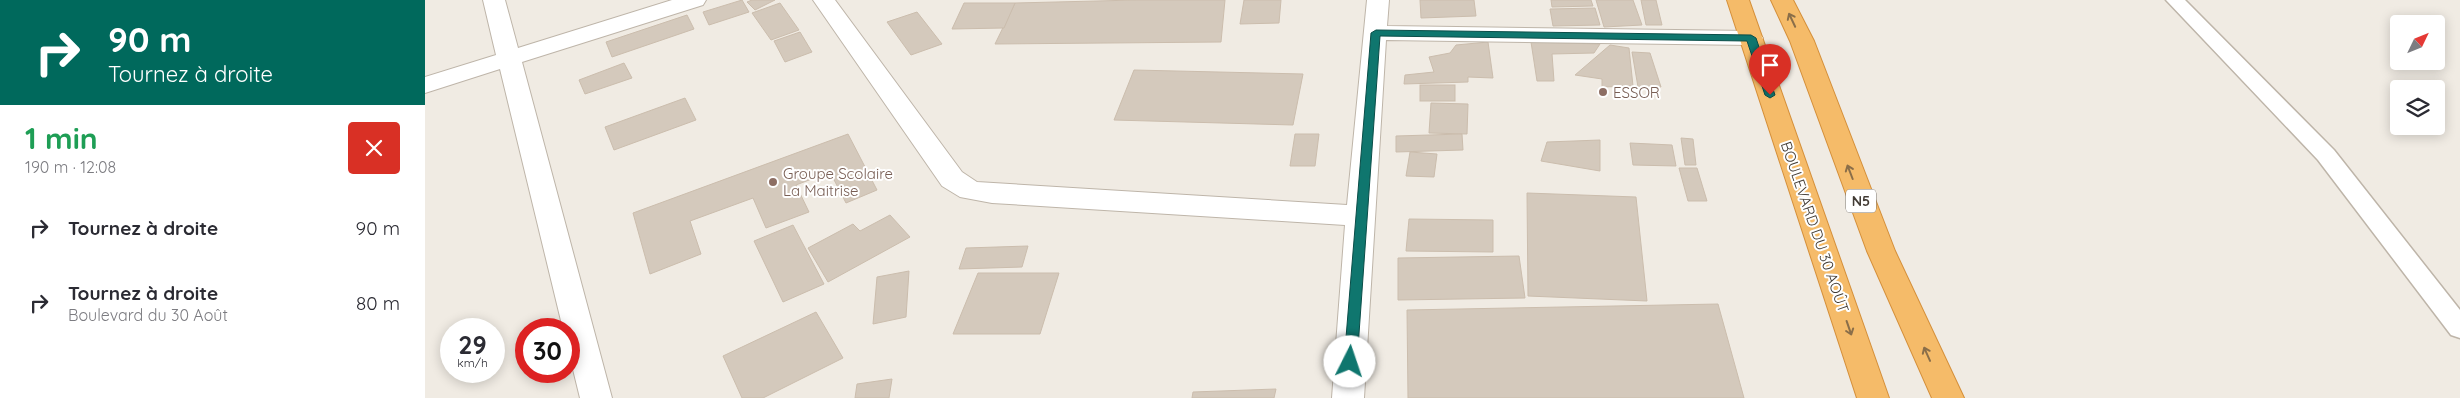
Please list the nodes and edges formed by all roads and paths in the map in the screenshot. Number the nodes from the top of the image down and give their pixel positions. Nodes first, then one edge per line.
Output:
1 (494, 0) edge
2 (695, 0) edge
3 (824, 0) edge
4 (1378, 0) edge
5 (1739, 0) edge
6 (1782, 0) edge
7 (2175, 0) edge
8 (1376, 33) junction
9 (1751, 38) junction
10 (509, 59) junction
11 (425, 85) edge
12 (1360, 216) junction
13 (2460, 328) edge
14 (596, 398) edge
15 (1348, 398) edge
16 (1873, 398) edge
17 (1948, 398) edge

1 - 10 street
2 - 10 street
3 - 12 street
4 - 8 street
5 - 9 highway, BOULEVARD DU 30 AOÛT
17 -> 6 highway, N5
7 - 13 lane
8 - 9 street
8 - 12 street
9 -> 16 highway, BOULEVARD DU 30 AOÛT
10 - 11 street
10 - 14 street
12 - 15 street

